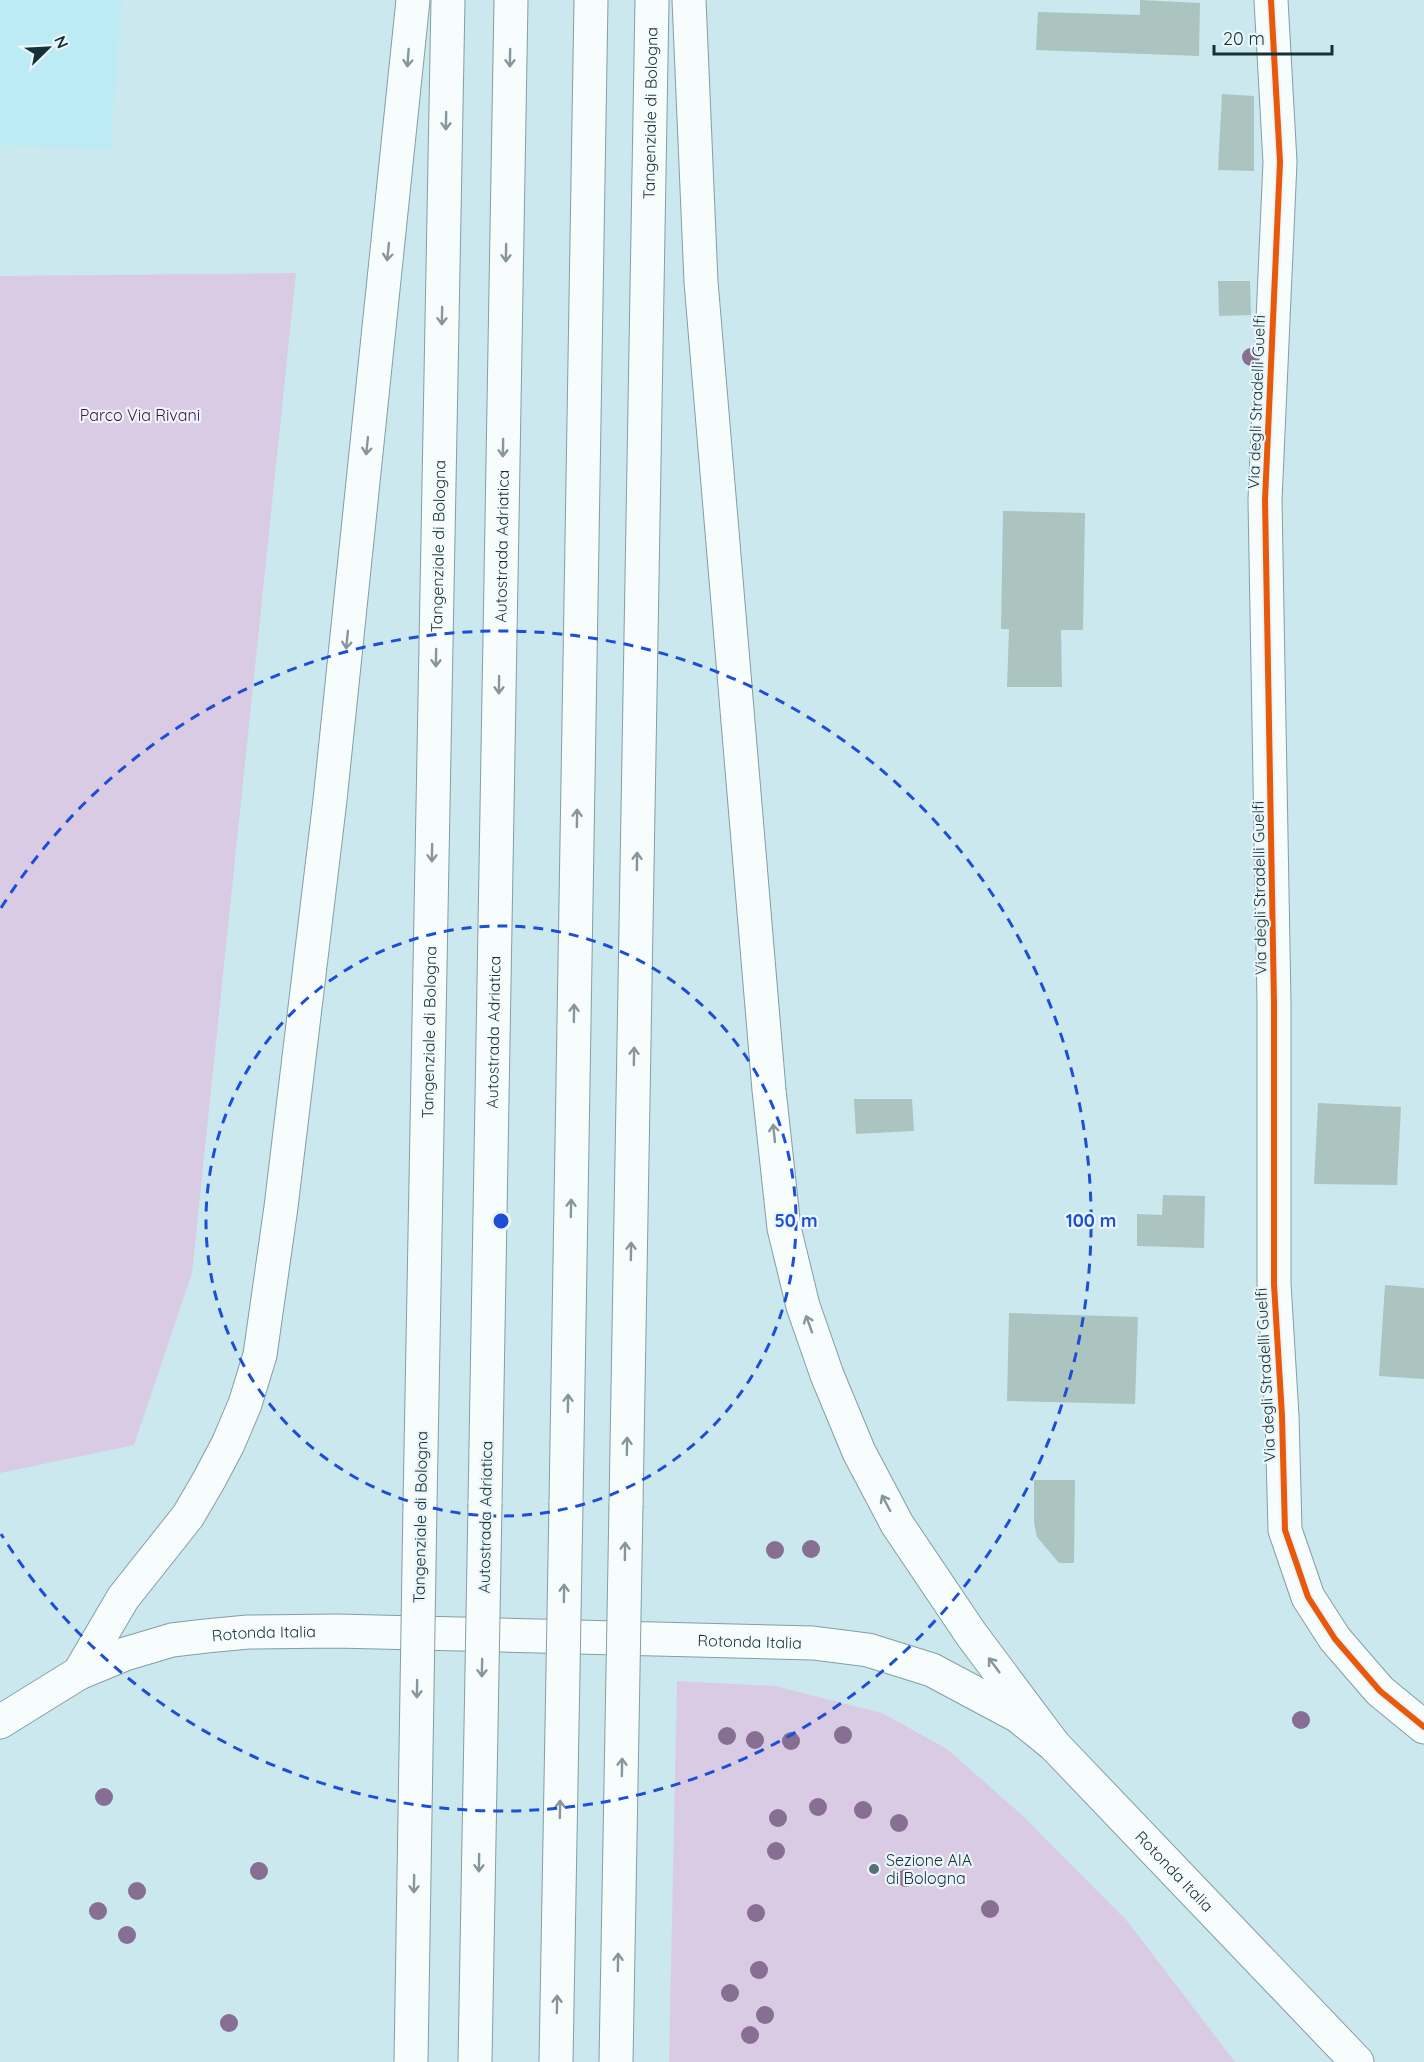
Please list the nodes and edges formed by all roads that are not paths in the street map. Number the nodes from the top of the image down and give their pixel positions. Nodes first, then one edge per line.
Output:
1 (413, 0) edge
2 (448, 0) edge
3 (511, 0) edge
4 (591, 0) edge
5 (652, 0) edge
6 (689, 0) edge
7 (1271, 0) edge
8 (79, 1673) junction
9 (0, 1722) edge
10 (1424, 1727) edge
11 (1054, 1745) junction
12 (411, 2062) edge
13 (475, 2062) edge
14 (556, 2062) edge
15 (616, 2062) edge
16 (1357, 2062) edge

1 -> 8 main road
2 -> 12 main road, Tangenziale di Bologna, bridge
3 -> 13 main road, Autostrada Adriatica, bridge
14 -> 4 main road, bridge
15 -> 5 main road, Tangenziale di Bologna, bridge
11 -> 6 main road
7 - 10 main road, Via degli Stradelli Guelfi
8 - 9 main road, Rotonda Italia
8 - 11 main road, Rotonda Italia
11 - 16 main road, Rotonda Italia

